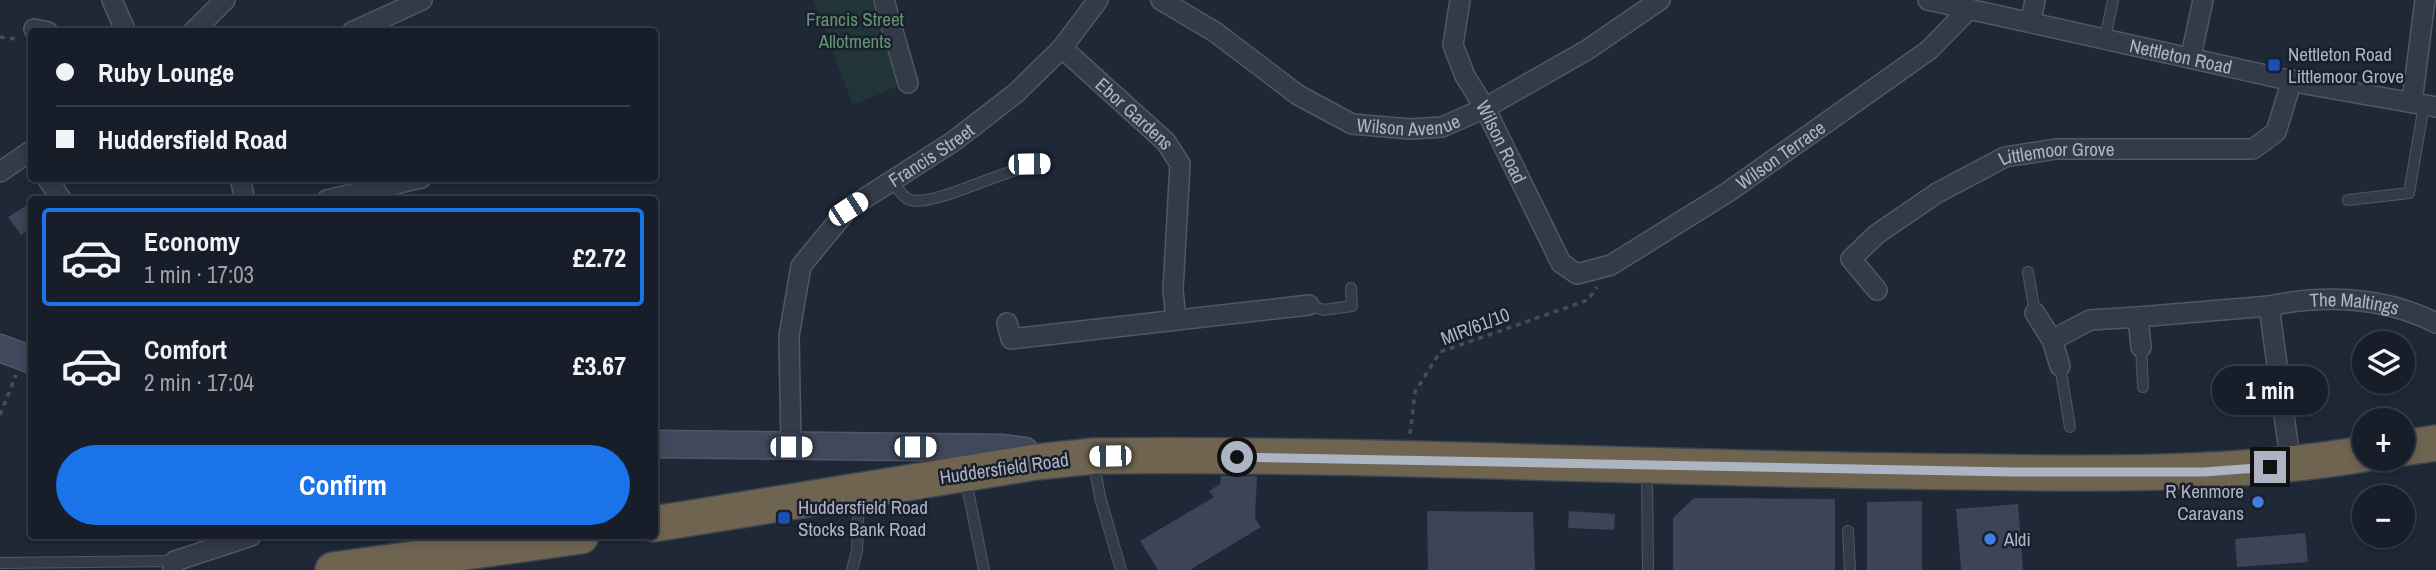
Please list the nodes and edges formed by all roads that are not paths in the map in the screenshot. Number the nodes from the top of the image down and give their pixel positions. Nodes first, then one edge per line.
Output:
1 (112, 0) edge
2 (225, 0) edge
3 (422, 0) edge
4 (884, 0) edge
5 (1098, 0) edge
6 (1161, 0) edge
7 (1460, 0) edge
8 (1660, 0) edge
9 (1928, 0) edge
10 (2035, 0) edge
11 (2113, 0) edge
12 (2203, 0) edge
13 (2425, 0) edge
14 (1968, 10) junction
15 (2031, 21) junction
16 (124, 28) edge
17 (200, 28) edge
18 (361, 28) edge
19 (2105, 39) junction
20 (1062, 48) junction
21 (2191, 56) junction
22 (2292, 80) junction
23 (908, 83) dead end
24 (2424, 104) edge
25 (1485, 108) junction
26 (28, 155) edge
27 (1045, 164) dead end
28 (0, 172) edge
29 (892, 181) junction
30 (404, 182) edge
31 (344, 196) edge
32 (2348, 200) dead end
33 (2028, 272) dead end
34 (1577, 274) joint
35 (1351, 288) dead end
36 (1877, 290) dead end
37 (1309, 305) joint
38 (2269, 306) junction
39 (2035, 313) joint
40 (2138, 317) junction
41 (1176, 320) junction
42 (1007, 323) dead end
43 (2436, 323) edge
44 (2052, 340) junction
45 (2141, 347) joint
46 (2060, 366) joint
47 (2143, 387) dead end
48 (2070, 427) dead end
49 (2436, 443) edge
50 (658, 444) edge
51 (2415, 446) edge
52 (791, 447) junction
53 (1094, 456) junction
54 (2352, 456) edge
55 (1036, 462) junction
56 (1647, 464) junction
57 (2291, 466) junction
58 (964, 474) junction
59 (859, 490) junction
60 (658, 523) edge
61 (1848, 531) dead end
62 (243, 539) edge
63 (561, 539) edge
64 (0, 563) edge
65 (174, 565) edge
66 (370, 568) edge
67 (332, 570) edge
68 (852, 570) edge
69 (984, 570) edge
70 (1121, 570) edge
71 (1648, 570) edge
72 (1850, 570) edge

1 - 16 street
2 - 17 street
3 - 18 street
4 - 23 street
5 - 20 street, Francis Street
6 - 25 street, Wilson Avenue
7 - 25 street, Wilson Road
8 - 25 street, Wilson Avenue
9 - 14 street, Nettleton Road
10 - 15 street
11 - 19 lane
12 - 21 street
13 - 24 street
14 - 15 street, Nettleton Road
14 - 34 street, Wilson Terrace
15 - 19 street, Nettleton Road
19 - 21 street, Nettleton Road
20 - 29 street, Francis Street
20 - 41 street, Ebor Gardens
21 - 22 street, Nettleton Road
22 - 24 street, Nettleton Road
22 - 36 street, Littlemoor Grove
24 - 32 lane
25 - 34 street, Wilson Road
26 - 28 street
27 - 29 lane
29 - 52 street, Francis Street
30 - 31 street
33 - 39 lane
35 - 37 lane
37 - 41 street
38 - 40 street, The Maltings
38 - 43 street, The Maltings
38 - 57 street
39 - 44 street
40 - 44 street, The Maltings
40 - 45 street
41 - 42 street
44 - 46 street
45 - 47 lane
46 - 48 lane
49 - 51 highway
50 - 52 street
52 - 55 street
53 - 55 highway, Huddersfield Road
53 - 56 highway, Huddersfield Road
53 - 70 lane
54 - 57 highway, Huddersfield Road
55 - 58 highway, Huddersfield Road
56 - 57 highway, Huddersfield Road
56 - 71 lane
58 - 59 highway, Huddersfield Road
58 - 69 lane
59 - 60 highway, Huddersfield Road
59 - 68 lane
61 - 72 lane
62 - 65 street
63 - 66 highway
64 - 65 lane
66 - 67 highway

